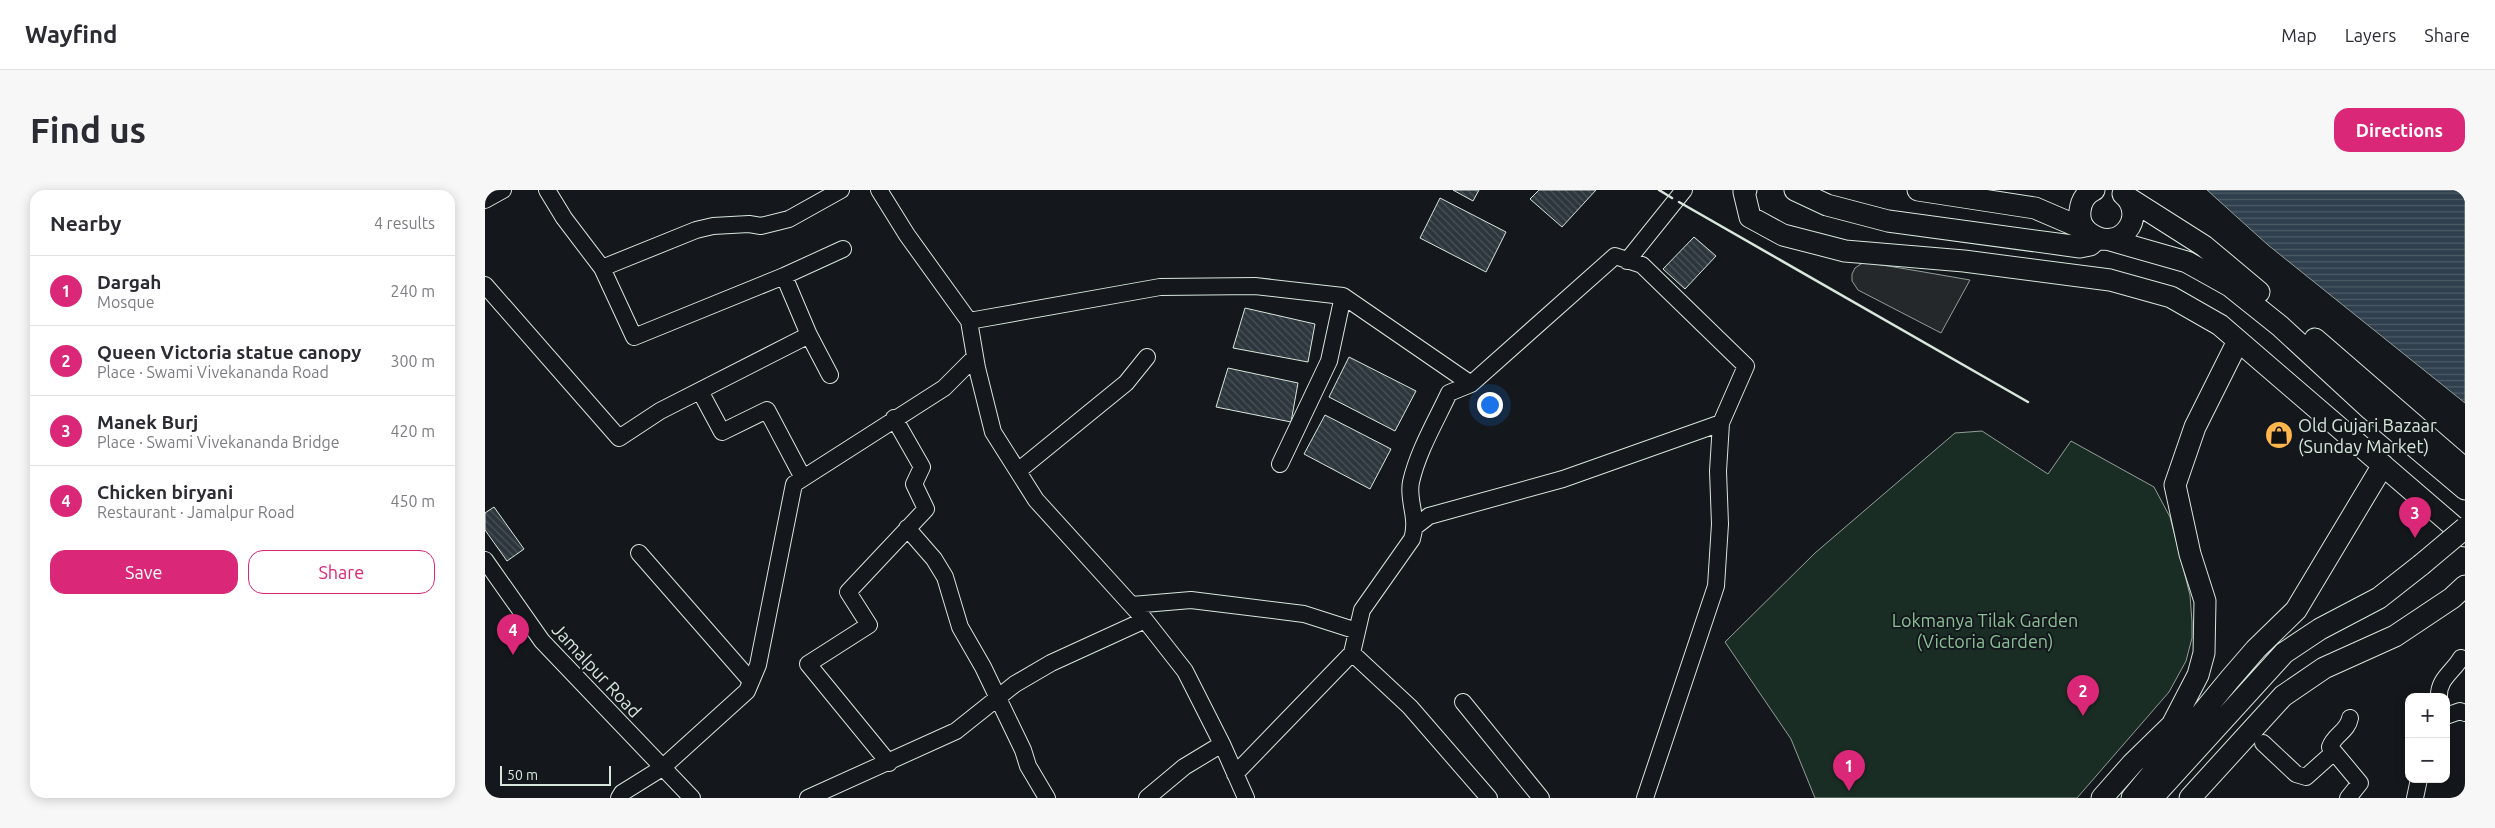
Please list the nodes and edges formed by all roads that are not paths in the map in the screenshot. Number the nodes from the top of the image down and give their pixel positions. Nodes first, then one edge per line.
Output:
1 (503, 190) edge
2 (547, 190) edge
3 (841, 190) edge
4 (879, 190) edge
5 (1684, 190) edge
6 (1746, 190) edge
7 (1795, 190) edge
8 (1918, 190) edge
9 (2094, 190) edge
10 (2124, 195) edge
11 (485, 200) edge
12 (2097, 236) junction
13 (843, 249) dead end
14 (1627, 261) junction
15 (602, 268) junction
16 (784, 276) junction
17 (485, 285) edge
18 (1343, 296) junction
19 (969, 321) junction
20 (809, 335) junction
21 (2238, 341) junction
22 (975, 357) junction
23 (1147, 357) dead end
24 (830, 376) dead end
25 (1471, 384) junction
26 (700, 391) junction
27 (894, 418) junction
28 (1721, 424) junction
29 (1280, 464) dead end
30 (2383, 466) junction
31 (2465, 469) edge
32 (1018, 471) junction
33 (803, 478) junction
34 (2465, 489) edge
35 (1416, 526) junction
36 (907, 528) junction
37 (2465, 528) edge
38 (2465, 536) edge
39 (639, 552) dead end
40 (485, 560) edge
41 (2459, 592) edge
42 (1132, 605) junction
43 (1145, 620) junction
44 (1357, 631) junction
45 (1352, 653) junction
46 (2461, 658) dead end
47 (751, 681) junction
48 (2440, 693) edge
49 (999, 698) junction
50 (1463, 702) dead end
51 (2350, 718) dead end
52 (2263, 743) dead end
53 (1222, 744) junction
54 (2333, 752) junction
55 (889, 762) junction
56 (662, 768) junction
57 (1235, 774) junction
58 (2418, 783) edge
59 (619, 798) edge
60 (691, 798) edge
61 (808, 798) edge
62 (1047, 798) edge
63 (1147, 798) edge
64 (1246, 798) edge
65 (1489, 798) edge
66 (1541, 798) edge
67 (1645, 798) edge
68 (2102, 798) edge
69 (2132, 798) edge
70 (2152, 798) edge
71 (2190, 798) edge
72 (2348, 798) edge
73 (2415, 798) edge

1 - 11 street
2 - 15 street
3 - 15 street
4 - 19 street
5 - 14 street
6 - 21 main road
7 - 12 main road
8 - 12 main road
9 - 12 main road
10 - 12 main road
10 - 31 main road
12 - 34 main road
13 - 16 street
14 - 25 street
14 - 28 street
15 - 16 street
16 - 20 street
17 - 26 street
18 - 19 street
18 - 25 street
18 - 29 street
19 - 22 street
20 - 24 street
20 - 26 street
21 - 30 main road
21 - 68 main road
22 - 27 street
22 - 32 street
23 - 32 street
25 - 35 street
26 - 33 street
27 - 33 street
27 - 36 street
28 - 35 street
28 - 67 street
30 - 38 main road
30 - 69 main road
32 - 42 street
33 - 47 street
35 - 44 street
36 - 49 street
36 - 55 street
37 - 70 main road, bridge
39 - 47 street
40 - 56 street, Jamalpur Road
41 - 71 main road
42 - 43 street
42 - 44 street
43 - 49 street
43 - 53 street
44 - 45 street
45 - 57 street
45 - 65 street
46 - 48 street
47 - 56 street
49 - 55 street
49 - 62 street
50 - 66 street
51 - 54 street
52 - 54 street
53 - 57 street
53 - 63 street
54 - 72 street
55 - 61 street
56 - 59 street
56 - 60 street, Jamalpur Road
57 - 64 street
58 - 73 street

